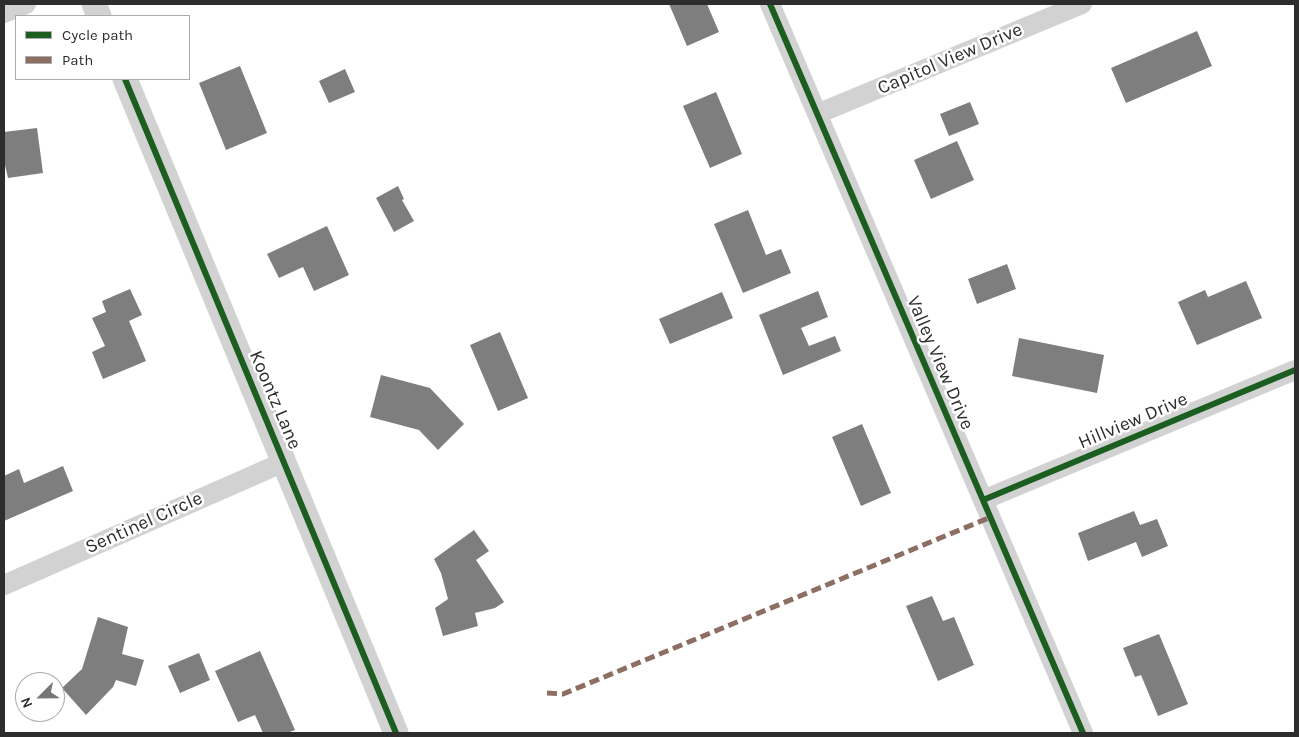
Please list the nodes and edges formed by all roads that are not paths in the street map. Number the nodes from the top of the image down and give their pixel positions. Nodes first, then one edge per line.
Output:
1 (26, 4) edge
2 (770, 4) edge
3 (1082, 4) edge
4 (4, 13) edge
5 (125, 80) edge
6 (817, 114) junction
7 (1295, 370) edge
8 (284, 462) junction
9 (983, 500) junction
10 (4, 585) edge
11 (396, 733) edge
12 (1083, 733) edge

1 - 4 street
2 - 6 street, Valley View Drive
3 - 6 street, Capitol View Drive
5 - 8 street, Koontz Lane
6 - 9 street, Valley View Drive
7 - 9 street, Hillview Drive
8 - 10 street, Sentinel Circle
8 - 11 street, Koontz Lane
9 - 12 street, Valley View Drive

